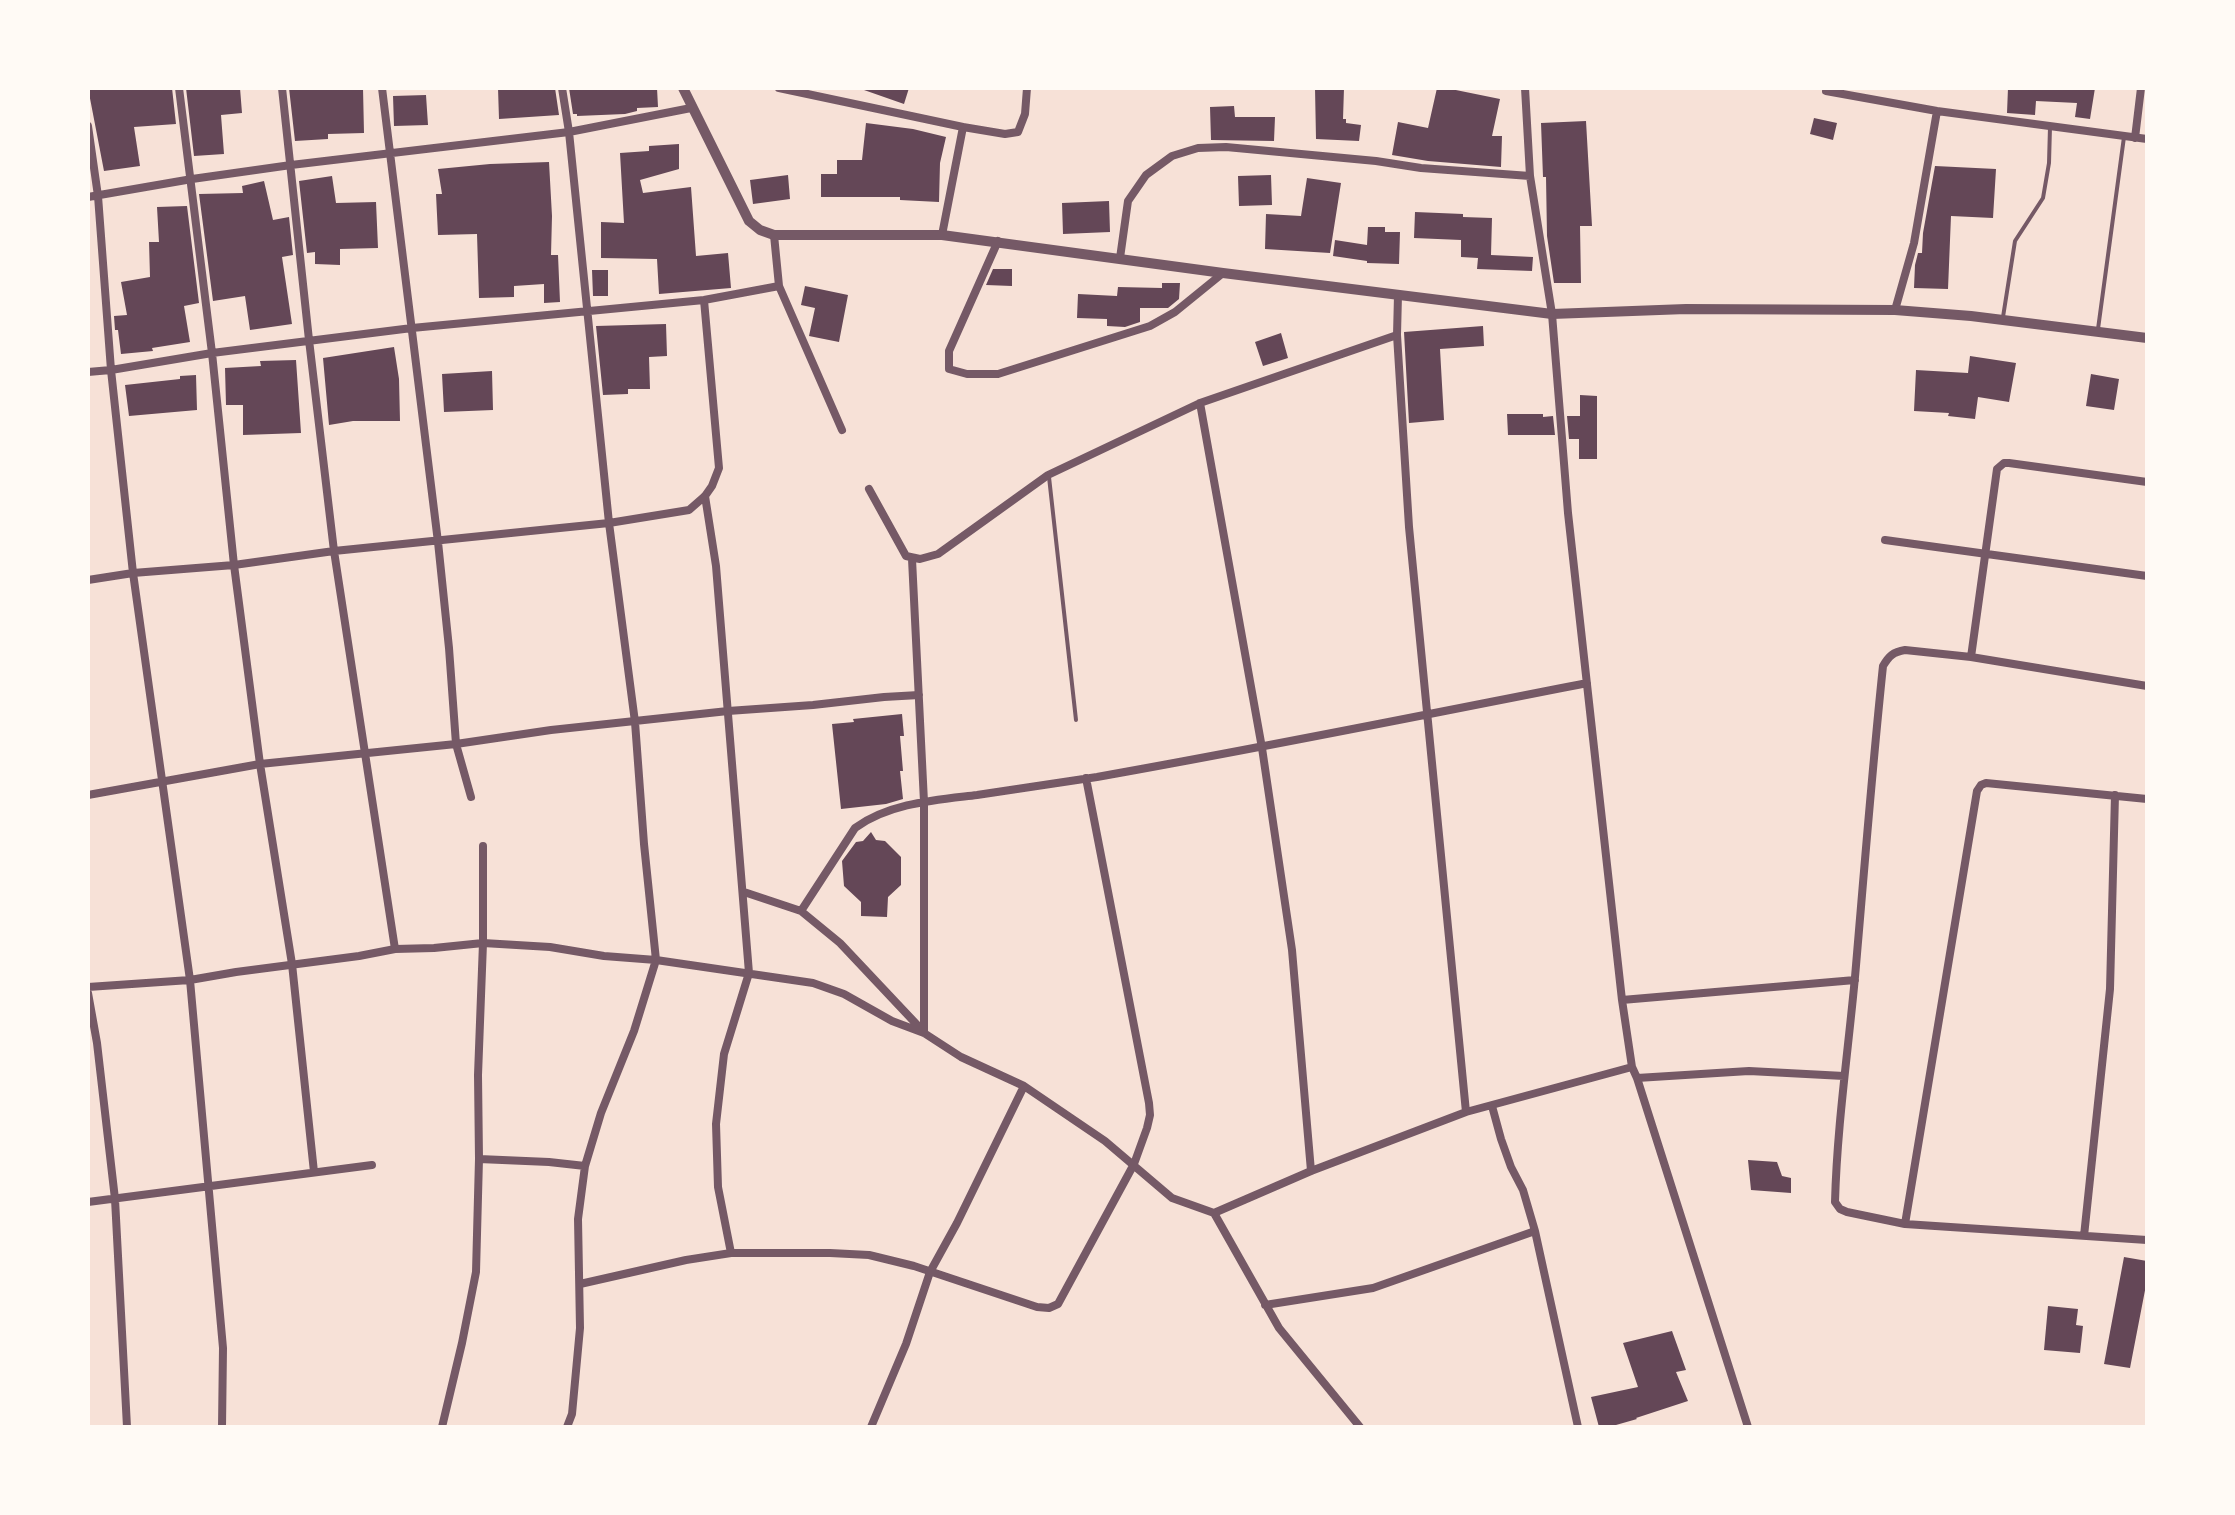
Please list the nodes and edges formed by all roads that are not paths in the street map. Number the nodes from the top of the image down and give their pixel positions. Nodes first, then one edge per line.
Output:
1 (179, 88) edge
2 (282, 88) edge
3 (382, 88) edge
4 (562, 88) edge
5 (683, 88) edge
6 (779, 88) edge
7 (1027, 88) edge
8 (1525, 88) edge
9 (2141, 88) edge
10 (1826, 91) dead end
11 (691, 108) junction
12 (1937, 111) junction
13 (88, 126) edge
14 (2050, 126) junction
15 (963, 127) junction
16 (569, 132) junction
17 (2124, 137) junction
18 (2135, 138) junction
19 (2147, 139) edge
20 (390, 152) junction
21 (291, 165) junction
22 (1530, 176) junction
23 (192, 179) junction
24 (98, 196) junction
25 (88, 197) edge
26 (774, 235) junction
27 (942, 235) junction
28 (998, 241) junction
29 (1120, 258) junction
30 (1223, 273) junction
31 (779, 286) junction
32 (1398, 295) junction
33 (704, 300) junction
34 (1895, 310) junction
35 (587, 311) junction
36 (1552, 314) junction
37 (2003, 320) junction
38 (412, 328) junction
39 (2098, 332) junction
40 (1397, 335) junction
41 (2147, 338) edge
42 (309, 340) junction
43 (212, 353) junction
44 (111, 370) junction
45 (88, 372) edge
46 (1200, 403) junction
47 (842, 430) dead end
48 (1048, 475) junction
49 (2147, 482) edge
50 (869, 489) dead end
51 (705, 496) junction
52 (609, 523) junction
53 (1885, 540) dead end
54 (438, 542) junction
55 (334, 551) junction
56 (1985, 553) junction
57 (912, 559) junction
58 (234, 565) junction
59 (133, 573) junction
60 (2147, 576) edge
61 (88, 580) edge
62 (1971, 657) junction
63 (1587, 683) junction
64 (2147, 686) edge
65 (919, 695) junction
66 (728, 711) junction
67 (1426, 715) junction
68 (1076, 720) dead end
69 (635, 722) junction
70 (456, 744) junction
71 (1262, 748) junction
72 (366, 752) junction
73 (260, 764) junction
74 (1086, 778) junction
75 (163, 783) junction
76 (88, 795) edge
77 (2115, 795) junction
78 (471, 797) dead end
79 (2147, 799) edge
80 (924, 802) junction
81 (483, 846) dead end
82 (744, 892) junction
83 (801, 911) junction
84 (483, 943) junction
85 (395, 949) junction
86 (656, 960) junction
87 (292, 964) junction
88 (749, 973) junction
89 (190, 980) junction
90 (1855, 980) junction
91 (88, 987) edge
92 (88, 993) edge
93 (1622, 1000) junction
94 (924, 1033) junction
95 (1632, 1067) junction
96 (1844, 1076) junction
97 (1637, 1078) junction
98 (1024, 1086) junction
99 (1492, 1106) junction
100 (1466, 1112) junction
101 (479, 1159) junction
102 (1134, 1164) junction
103 (372, 1165) dead end
104 (585, 1166) junction
105 (1311, 1171) junction
106 (314, 1172) junction
107 (207, 1186) junction
108 (115, 1199) junction
109 (88, 1202) edge
110 (1214, 1213) junction
111 (1905, 1224) junction
112 (1535, 1231) junction
113 (2084, 1236) junction
114 (2147, 1240) edge
115 (731, 1253) junction
116 (930, 1272) junction
117 (580, 1284) junction
118 (1265, 1305) junction
119 (127, 1427) edge
120 (222, 1427) edge
121 (442, 1427) edge
122 (567, 1427) edge
123 (871, 1427) edge
124 (1360, 1427) edge
125 (1578, 1427) edge
126 (1748, 1427) edge

1 - 23 street
2 - 21 street
3 - 20 street
4 - 16 street
5 - 11 street
6 - 15 street
7 - 15 street
8 - 22 street
9 - 18 street
10 - 12 street
11 - 16 street
11 - 26 street
12 - 14 street
12 - 34 street
13 - 24 street
14 - 17 street
14 - 37 lane
15 - 27 street
16 - 20 street
16 - 35 street
17 - 18 street
17 - 39 lane
18 - 19 street
20 - 21 street
20 - 38 street
21 - 23 street
21 - 42 street
22 - 29 street
22 - 36 street
23 - 24 street
23 - 43 street
24 - 25 street
24 - 44 street
26 - 27 street
26 - 31 street
27 - 28 street
28 - 29 street
28 - 30 street
29 - 30 street
30 - 32 street
31 - 33 street
31 - 47 street
32 - 36 street
32 - 40 street
33 - 35 street
33 - 51 street
34 - 36 street
34 - 37 street
35 - 38 street
35 - 52 street
36 - 63 street
37 - 39 street
38 - 42 street
38 - 54 street
39 - 41 street
40 - 46 street
40 - 67 street
42 - 43 street
42 - 55 street
43 - 44 street
43 - 58 street
44 - 45 street
44 - 59 street
46 - 48 street
46 - 71 street
48 - 57 street
48 - 68 lane
49 - 56 street
50 - 57 street
51 - 52 street
51 - 66 street
52 - 54 street
52 - 69 street
53 - 56 street
54 - 55 street
54 - 70 street
55 - 58 street
55 - 72 street
56 - 60 street
56 - 62 street
57 - 65 street
58 - 59 street
58 - 73 street
59 - 61 street
59 - 75 street
62 - 64 street
62 - 90 street
63 - 67 street
63 - 93 street
65 - 66 street
65 - 80 street
66 - 69 street
66 - 82 street
67 - 71 street
67 - 100 street
69 - 70 street
69 - 86 street
70 - 72 street
70 - 78 street
71 - 74 street
71 - 105 street
72 - 73 street
72 - 85 street
73 - 75 street
73 - 87 street
74 - 80 street
74 - 102 street
75 - 76 street
75 - 89 street
77 - 79 street
77 - 111 street
77 - 113 street
80 - 83 street
80 - 94 street
81 - 84 street
82 - 83 street
82 - 88 street
83 - 94 street
84 - 85 street
84 - 86 street
84 - 101 street
85 - 87 street
86 - 88 street
86 - 104 street
87 - 89 street
87 - 106 street
88 - 94 street
88 - 115 street
89 - 91 street
89 - 107 street
90 - 93 street
90 - 96 street
92 - 108 street
93 - 95 street
94 - 98 street
95 - 97 street
95 - 99 street
96 - 97 street
96 - 111 street
97 - 126 street
98 - 102 street
98 - 116 street
99 - 100 street
99 - 112 street
100 - 105 street
101 - 104 street
101 - 121 street
102 - 110 street
102 - 116 street
103 - 106 street
104 - 117 street
105 - 110 street
106 - 107 street
107 - 108 street
107 - 120 street
108 - 109 street
108 - 119 street
110 - 118 street
111 - 113 street
112 - 118 street
112 - 125 street
113 - 114 street
115 - 116 street
115 - 117 street
116 - 123 street
117 - 122 street
118 - 124 street

